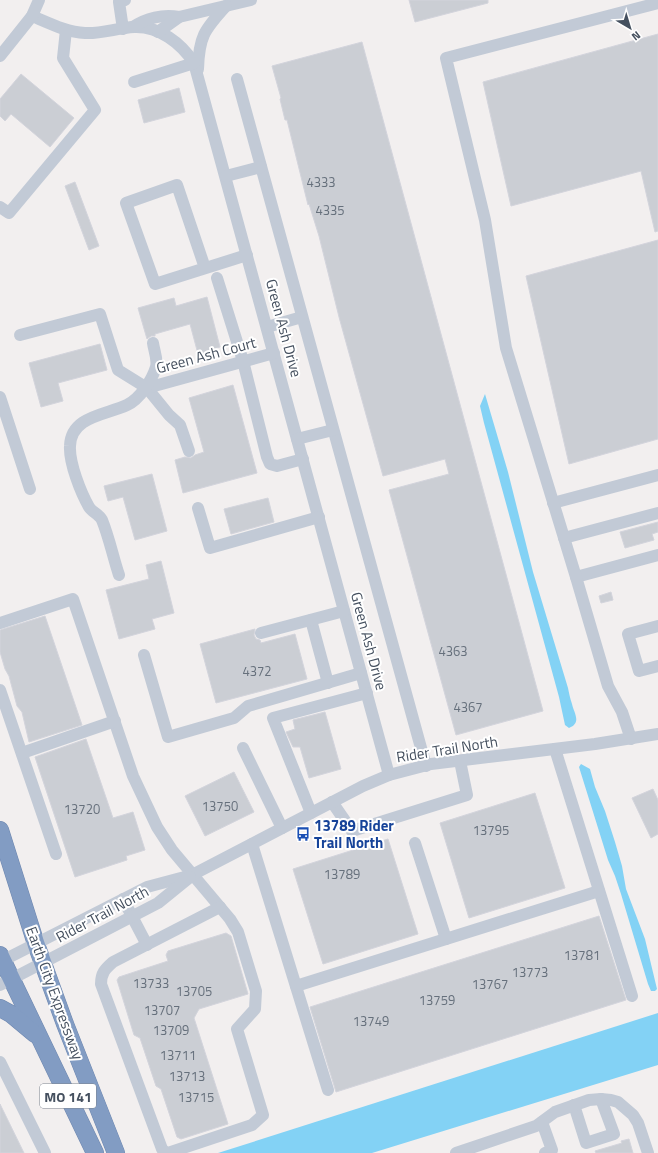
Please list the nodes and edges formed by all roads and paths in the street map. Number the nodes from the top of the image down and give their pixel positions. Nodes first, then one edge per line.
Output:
1 (39, 0) edge
2 (126, 0) edge
3 (251, 0) edge
4 (225, 3) edge
5 (658, 3) edge
6 (32, 16) junction
7 (179, 17) junction
8 (128, 28) junction
9 (66, 30) junction
10 (158, 32) junction
11 (1, 53) edge
12 (196, 69) junction
13 (237, 79) dead end
14 (134, 82) dead end
15 (261, 167) junction
16 (226, 176) junction
17 (0, 207) edge
18 (247, 255) junction
19 (205, 268) junction
20 (217, 278) dead end
21 (302, 317) junction
22 (267, 327) junction
23 (20, 335) dead end
24 (152, 343) dead end
25 (274, 353) junction
26 (243, 361) junction
27 (147, 388) junction
28 (0, 397) edge
29 (333, 430) junction
30 (298, 439) junction
31 (188, 451) dead end
32 (303, 459) junction
33 (658, 475) edge
34 (30, 488) dead end
35 (553, 503) junction
36 (198, 508) dead end
37 (658, 513) edge
38 (319, 518) junction
39 (564, 538) junction
40 (658, 555) edge
41 (119, 575) dead end
42 (576, 577) junction
43 (344, 611) junction
44 (310, 620) junction
45 (0, 623) edge
46 (658, 626) edge
47 (261, 633) dead end
48 (144, 655) dead end
49 (658, 666) edge
50 (362, 673) junction
51 (328, 683) junction
52 (0, 690) edge
53 (367, 693) junction
54 (115, 721) junction
55 (658, 734) edge
56 (631, 739) junction
57 (243, 748) dead end
58 (555, 749) junction
59 (22, 753) junction
60 (460, 761) junction
61 (426, 766) junction
62 (389, 775) junction
63 (332, 802) junction
64 (311, 813) junction
65 (282, 828) junction
66 (0, 830) edge
67 (415, 843) dead end
68 (252, 844) junction
69 (56, 854) dead end
70 (192, 875) junction
71 (599, 890) junction
72 (123, 899) junction
73 (220, 907) junction
74 (132, 916) junction
75 (446, 939) junction
76 (36, 944) junction
77 (147, 945) junction
78 (1, 960) edge
79 (43, 963) junction
80 (6, 982) edge
81 (296, 986) junction
82 (632, 996) dead end
83 (0, 1008) edge
84 (40, 1039) junction
85 (0, 1062) edge
86 (328, 1090) dead end
87 (601, 1099) junction
88 (574, 1105) junction
89 (542, 1122) junction
90 (45, 1153) edge
91 (95, 1153) edge
92 (116, 1153) edge
93 (167, 1153) edge
94 (456, 1153) edge
95 (545, 1153) edge
96 (648, 1153) edge

1 - 6 street
2 - 8 street
3 - 4 street
4 - 7 street
4 - 12 street
5 - 35 street
6 - 9 street, Green Ash Drive
6 - 11 street
7 - 8 street
7 - 10 street
8 - 9 street, Green Ash Drive
8 - 10 street, Green Ash Drive
9 - 17 street
10 - 12 street, Green Ash Drive
12 - 14 street
12 - 16 street, Green Ash Drive
13 - 15 street
15 - 16 street
15 - 21 street
16 - 18 street, Green Ash Drive
18 - 19 street
18 - 22 street, Green Ash Drive
19 - 19 street
20 - 26 street
21 - 22 street
21 - 29 street
22 - 25 street, Green Ash Drive
23 - 27 street
24 - 27 street
25 - 26 street, Green Ash Court
25 - 30 street, Green Ash Drive
26 - 27 street, Green Ash Court
26 - 32 street
27 - 31 street
27 - 41 street
28 - 34 street
29 - 30 street
29 - 61 street
30 - 32 street, Green Ash Drive
32 - 38 street, Green Ash Drive
33 - 35 street
35 - 39 street
36 - 38 street
37 - 39 street
38 - 43 street, Green Ash Drive
39 - 42 street
40 - 42 street
42 - 56 street
43 - 44 street
43 - 50 street, Green Ash Drive
44 - 47 street
44 - 51 street
45 - 54 street
46 - 49 street
48 - 51 street
50 - 51 street
50 - 53 street, Green Ash Drive
52 - 59 street
53 - 62 street, Green Ash Drive
53 - 64 street
54 - 59 street
54 - 70 street
55 - 56 street, Rider Trail North
56 - 58 street, Rider Trail North
57 - 65 street
58 - 60 street, Rider Trail North
58 - 71 street
59 - 69 street
60 - 61 street, Rider Trail North
60 - 63 street
61 - 62 street, Rider Trail North
62 - 63 street, Rider Trail North
63 - 64 street, Rider Trail North
64 - 65 street, Rider Trail North
65 - 68 street, Rider Trail North
66 - 76 highway, Earth City Expressway / MO 141
67 - 75 street
68 - 70 street, Rider Trail North
68 - 81 street
70 - 72 street, Rider Trail North
70 - 73 street
70 - 74 street, Rider Trail North
71 - 75 street
71 - 82 street
72 - 74 street
72 - 76 street, Rider Trail North
73 - 77 street
73 - 93 street
74 - 77 street
74 - 79 street, Rider Trail North
75 - 81 street
76 - 78 street, Rider Trail North
76 - 79 highway, Earth City Expressway / MO 141
77 - 93 street
78 - 80 highway, Earth City Expressway / MO 141
79 - 80 street, Rider Trail North
79 - 92 highway, Earth City Expressway / MO 141
80 - 84 highway, Earth City Expressway / MO 141
81 - 86 street
83 - 84 highway
84 - 91 highway, Earth City Expressway / MO 141
85 - 90 street
87 - 88 street
87 - 88 street
87 - 96 street
88 - 89 street
89 - 94 street
89 - 95 street

